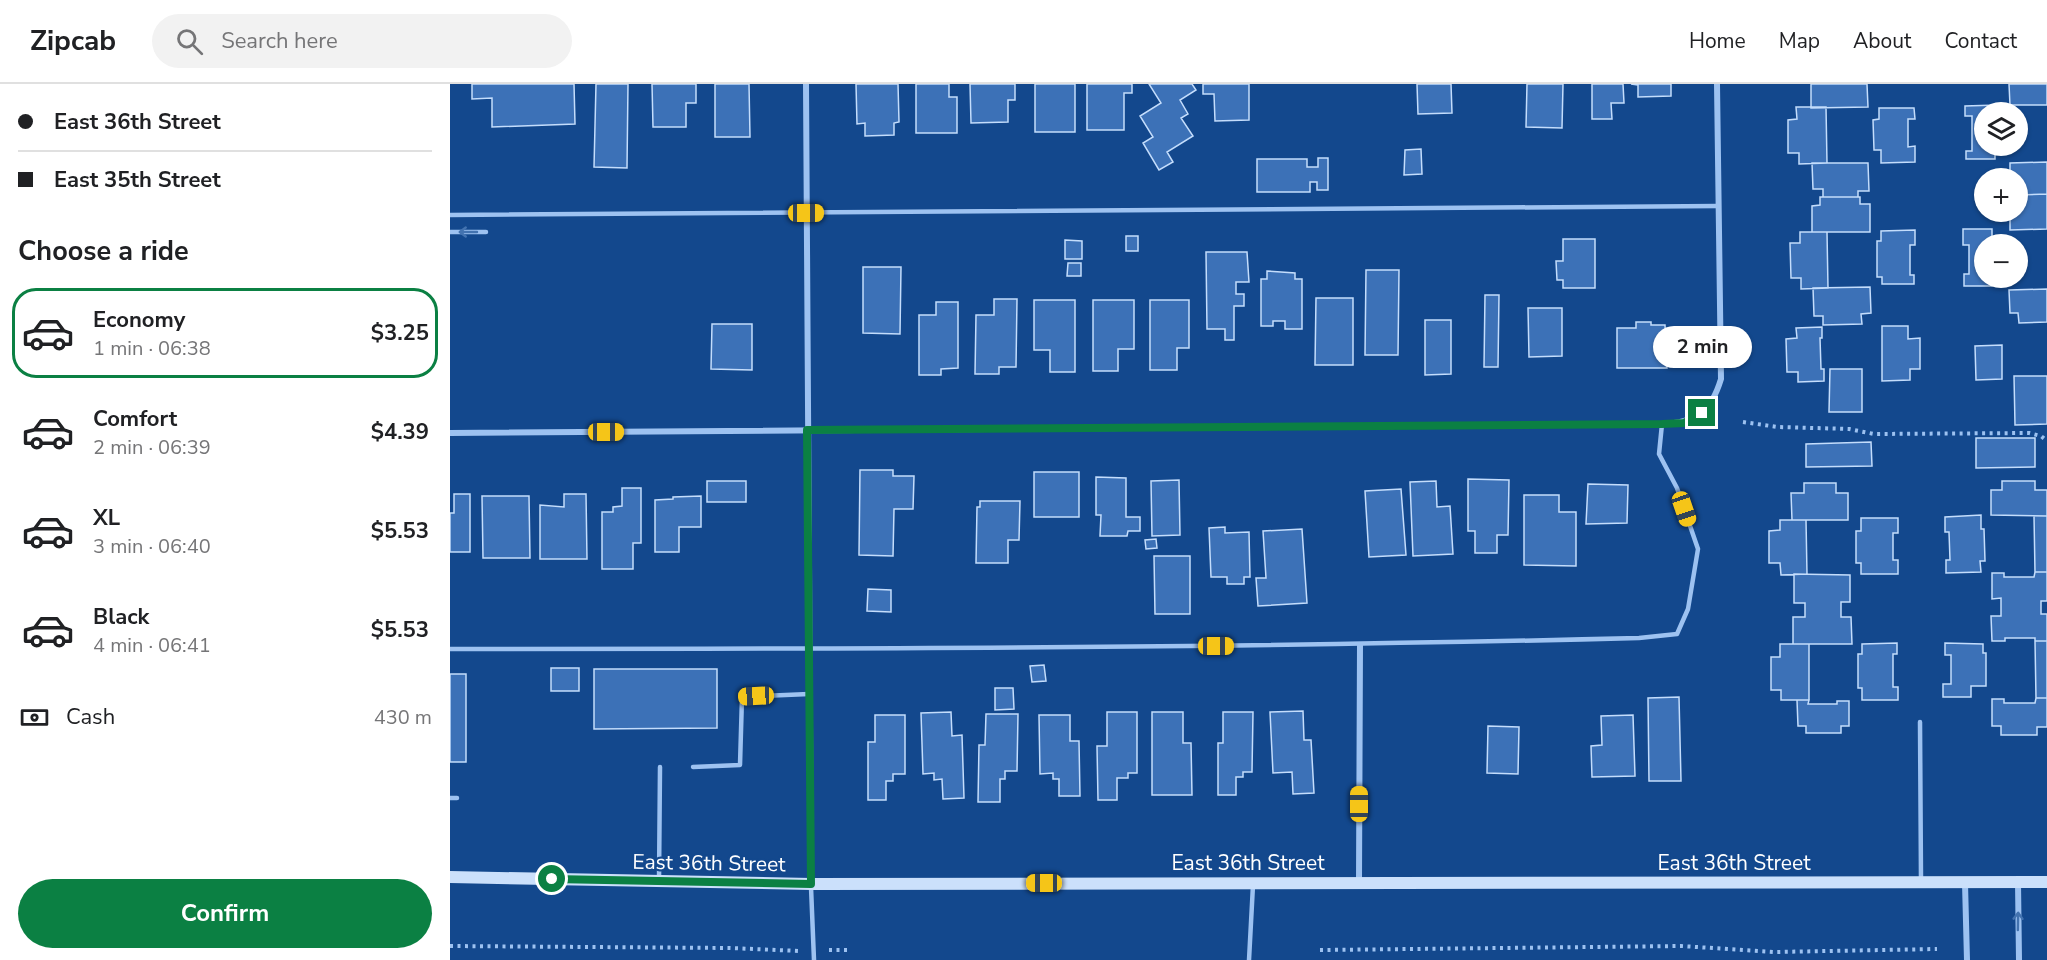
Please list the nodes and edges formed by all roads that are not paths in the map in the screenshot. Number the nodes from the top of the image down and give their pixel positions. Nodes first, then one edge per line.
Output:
1 (806, 84) edge
2 (1717, 84) edge
3 (1718, 206) junction
4 (806, 213) junction
5 (450, 215) edge
6 (450, 232) edge
7 (486, 232) dead end
8 (1662, 424) junction
9 (807, 430) junction
10 (450, 433) edge
11 (1360, 645) junction
12 (450, 649) edge
13 (809, 649) junction
14 (809, 694) junction
15 (1920, 722) dead end
16 (660, 767) dead end
17 (693, 767) dead end
18 (450, 798) edge
19 (457, 798) dead end
20 (450, 877) edge
21 (659, 881) junction
22 (1359, 882) junction
23 (1920, 882) junction
24 (2018, 882) junction
25 (2047, 882) edge
26 (1254, 883) junction
27 (1965, 883) junction
28 (811, 884) junction
29 (814, 960) edge
30 (1249, 960) edge
31 (1967, 960) edge
32 (2019, 960) edge

1 - 4 street
2 - 3 street
3 - 4 lane
3 - 8 street
4 - 5 lane
4 - 9 street
7 -> 6 lane
8 - 9 street
8 - 11 lane
9 - 10 street
9 - 13 street
11 - 13 lane
11 - 22 street
12 - 13 lane
13 - 14 street
14 - 17 lane
14 - 28 street
15 - 23 lane
16 - 21 lane
18 - 19 lane
20 - 21 main road, East 36th Street
21 - 28 main road, East 36th Street
22 - 23 main road, East 36th Street
22 - 26 main road, East 36th Street
23 - 27 main road, East 36th Street
24 - 25 main road, East 36th Street
24 - 27 main road, East 36th Street
32 -> 24 street
26 - 28 main road, East 36th Street
26 - 30 lane
27 - 31 street
28 - 29 lane

